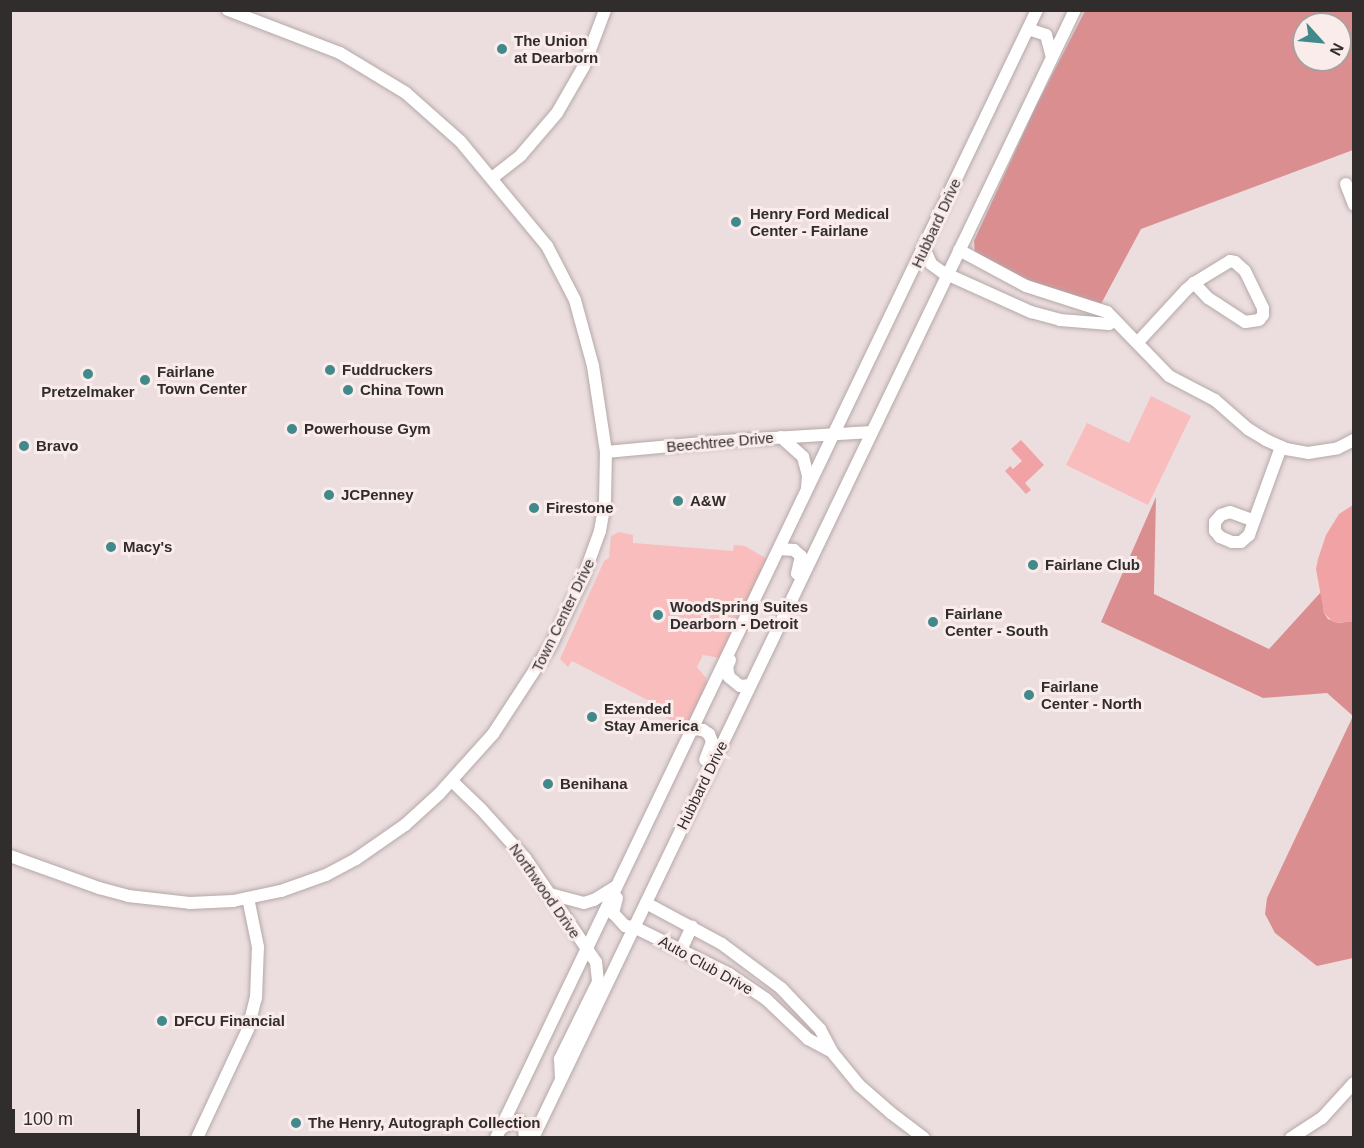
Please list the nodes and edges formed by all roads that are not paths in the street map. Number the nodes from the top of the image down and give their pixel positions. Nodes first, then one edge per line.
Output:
1 (228, 10) edge
2 (604, 10) edge
3 (1037, 10) edge
4 (1075, 10) edge
5 (1028, 29) junction
6 (1052, 57) junction
7 (492, 178) junction
8 (1346, 184) dead end
9 (1353, 205) edge
10 (924, 248) junction
11 (959, 250) junction
12 (948, 275) junction
13 (1194, 283) junction
14 (1050, 295) junction
15 (1065, 299) junction
16 (1042, 316) junction
17 (1060, 320) junction
18 (1113, 321) junction
19 (1138, 342) junction
20 (872, 432) junction
21 (834, 435) junction
22 (782, 437) junction
23 (1353, 440) edge
24 (1281, 447) junction
25 (606, 452) junction
26 (806, 494) junction
27 (1252, 520) dead end
28 (779, 549) junction
29 (746, 617) junction
30 (773, 636) junction
31 (750, 685) junction
32 (693, 729) junction
33 (453, 782) junction
34 (658, 802) junction
35 (677, 836) junction
36 (10, 856) edge
37 (617, 886) junction
38 (550, 894) junction
39 (248, 898) junction
40 (646, 903) junction
41 (692, 926) junction
42 (634, 927) junction
43 (586, 950) junction
44 (681, 950) junction
45 (755, 967) junction
46 (729, 974) junction
47 (779, 987) junction
48 (766, 999) junction
49 (832, 1052) junction
50 (561, 1079) junction
51 (1353, 1083) edge
52 (498, 1133) edge
53 (197, 1137) edge
54 (525, 1137) edge
55 (533, 1137) edge
56 (924, 1137) edge
57 (1291, 1137) edge

1 - 7 street, Town Center Drive
2 - 7 street
3 - 5 street, Hubbard Drive
4 - 6 street, Hubbard Drive
5 - 6 street
5 - 10 street, Hubbard Drive
6 - 11 street, Hubbard Drive
7 - 25 street, Town Center Drive
8 - 9 street
10 - 12 street
10 - 21 street, Hubbard Drive
11 - 12 street, Hubbard Drive
11 - 14 street
12 - 16 street
12 - 20 street, Hubbard Drive
13 - 13 street
13 - 19 street
14 - 15 street
14 - 16 street
15 - 17 street
15 - 18 street
16 - 17 street
17 - 18 street
18 - 19 street
19 - 24 street
20 - 21 street
20 - 30 street, Hubbard Drive
21 - 22 street, Beechtree Drive
21 - 26 street, Hubbard Drive
22 - 25 street, Beechtree Drive
22 - 26 street
23 - 24 street
24 - 27 street
25 - 33 street, Town Center Drive
26 - 28 street, Hubbard Drive
28 - 29 street, Hubbard Drive
28 - 30 street
29 - 31 street
29 - 32 street, Hubbard Drive
30 - 31 street, Hubbard Drive
31 - 35 street, Hubbard Drive
32 - 34 street, Hubbard Drive
32 - 35 street
33 - 38 street, Northwood Drive
33 - 39 street, Town Center Drive
34 - 37 street, Hubbard Drive
34 - 42 street, Auto Club Drive
35 - 40 street, Hubbard Drive
36 - 39 street, Town Center Drive
37 - 38 street
37 - 43 street, Hubbard Drive
38 - 43 street, Northwood Drive
39 - 53 street
40 - 41 street, Auto Club Drive
40 - 42 street, Hubbard Drive
41 - 44 street
41 - 45 street, Auto Club Drive
42 - 44 street, Auto Club Drive
42 - 50 street, Hubbard Drive
43 - 50 street, Northwood Drive
43 - 52 street, Hubbard Drive
44 - 46 street, Auto Club Drive
45 - 46 street
45 - 47 street, Auto Club Drive
46 - 48 street, Auto Club Drive
47 - 48 street
47 - 49 street, Auto Club Drive
48 - 49 street, Auto Club Drive
49 - 56 street, Auto Club Drive
50 - 55 street, Hubbard Drive
51 - 57 street
52 - 54 street

